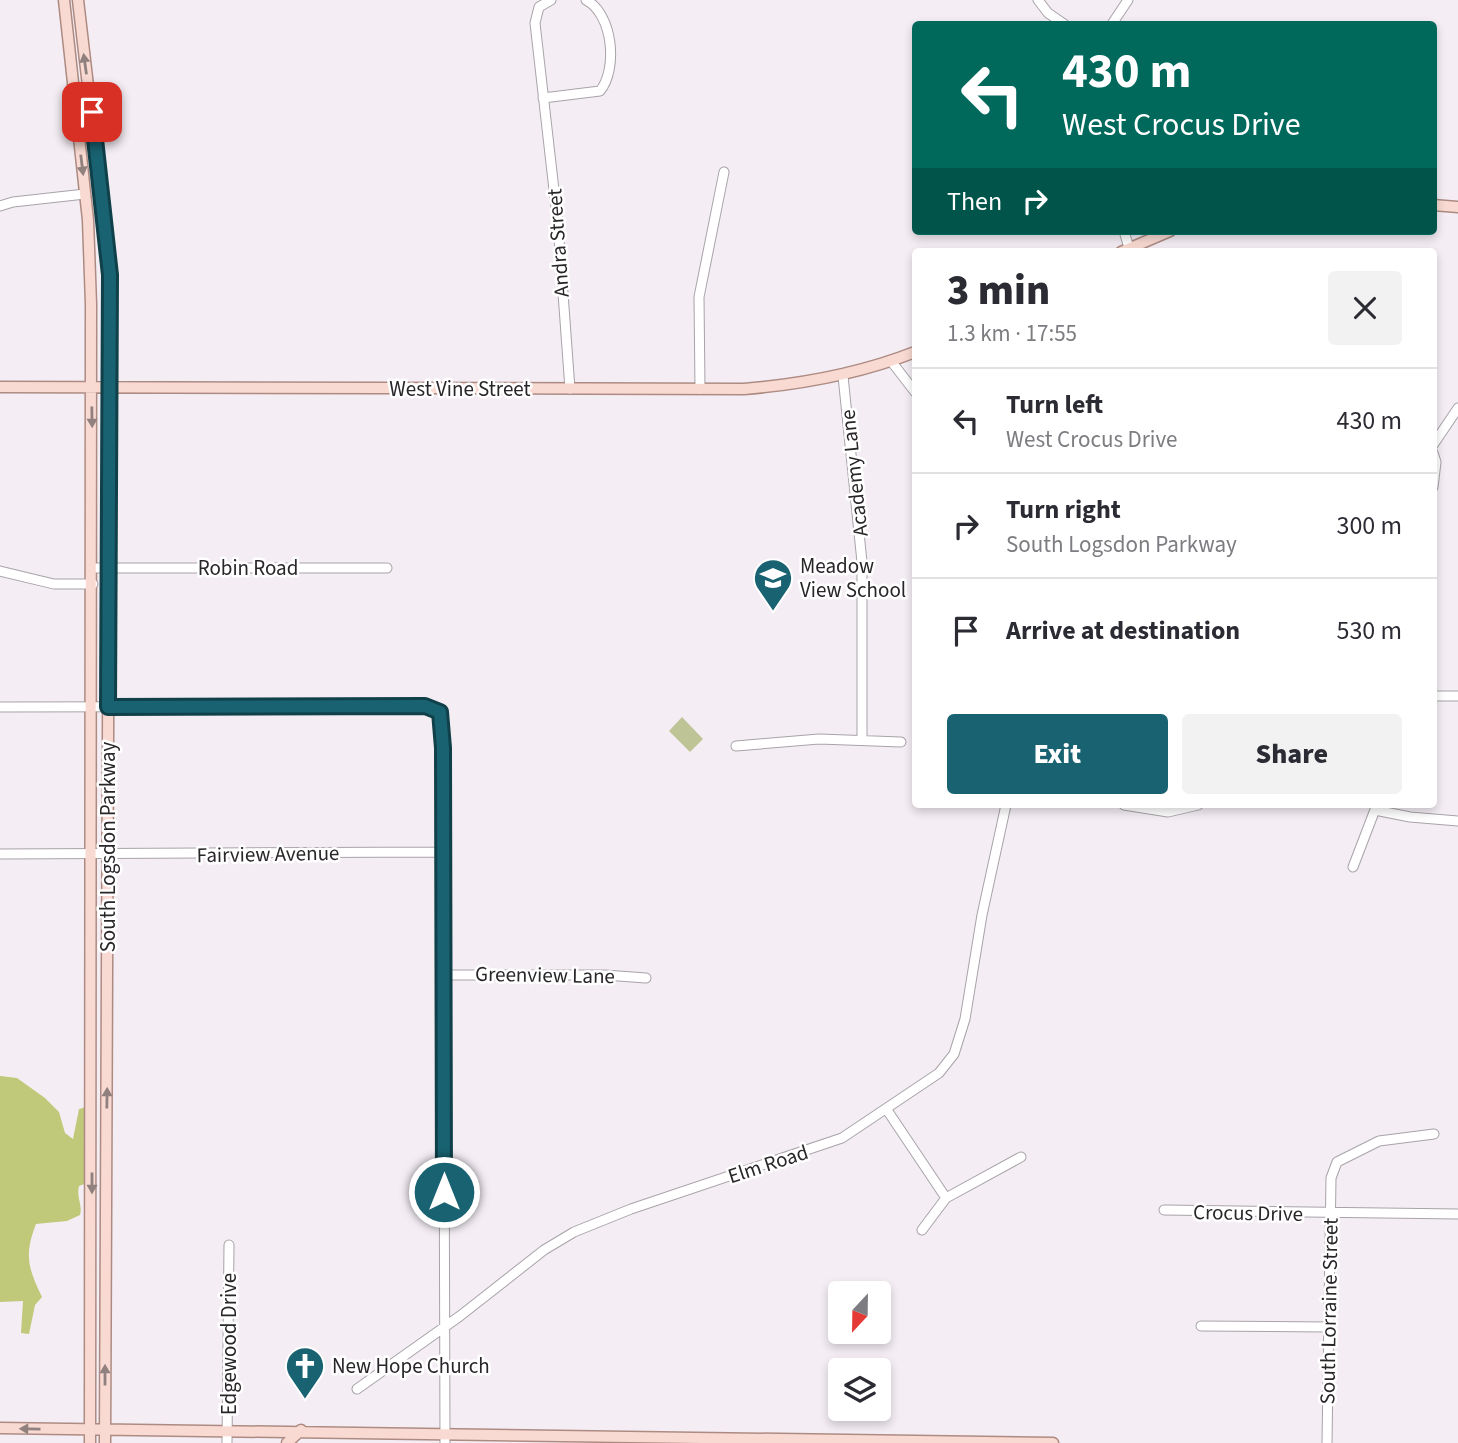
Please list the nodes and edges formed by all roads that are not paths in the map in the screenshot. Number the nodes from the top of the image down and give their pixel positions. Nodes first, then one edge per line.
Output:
1 (64, 0) edge
2 (78, 0) edge
3 (551, 0) edge
4 (586, 0) edge
5 (1038, 0) edge
6 (1128, 0) edge
7 (1060, 21) edge
8 (1114, 21) edge
9 (543, 98) junction
10 (724, 172) dead end
11 (85, 194) junction
12 (1437, 205) edge
13 (0, 206) edge
14 (1458, 207) edge
15 (1161, 235) edge
16 (1130, 248) edge
17 (912, 353) edge
18 (891, 361) junction
19 (843, 376) junction
20 (0, 387) edge
21 (91, 387) junction
22 (110, 387) junction
23 (912, 388) edge
24 (570, 389) junction
25 (700, 389) junction
26 (1458, 408) edge
27 (1437, 439) edge
28 (93, 568) junction
29 (387, 568) dead end
30 (108, 569) junction
31 (0, 571) edge
32 (93, 584) junction
33 (1437, 696) edge
34 (1458, 696) edge
35 (0, 707) edge
36 (93, 707) junction
37 (108, 707) junction
38 (862, 739) junction
39 (901, 741) dead end
40 (736, 746) dead end
41 (1005, 808) edge
42 (1145, 808) edge
43 (1185, 808) edge
44 (1376, 808) edge
45 (1379, 808) edge
46 (1458, 821) edge
47 (443, 852) junction
48 (0, 854) edge
49 (93, 856) junction
50 (108, 856) junction
51 (1353, 867) dead end
52 (443, 975) junction
53 (646, 978) dead end
54 (108, 1008) junction
55 (92, 1009) junction
56 (887, 1110) junction
57 (1434, 1134) dead end
58 (92, 1139) junction
59 (107, 1139) junction
60 (1021, 1157) dead end
61 (946, 1198) junction
62 (1164, 1210) dead end
63 (1331, 1214) junction
64 (1458, 1214) edge
65 (922, 1230) dead end
66 (229, 1245) dead end
67 (1201, 1326) dead end
68 (444, 1327) junction
69 (1328, 1327) junction
70 (357, 1389) dead end
71 (0, 1428) edge
72 (91, 1430) junction
73 (105, 1430) junction
74 (301, 1430) junction
75 (228, 1438) edge
76 (445, 1438) edge
77 (613, 1439) edge
78 (90, 1443) edge
79 (105, 1443) edge
80 (287, 1443) edge
81 (1053, 1443) edge
82 (1327, 1443) edge

1 -> 11 main road, South Logsdon Parkway
22 -> 2 main road, South Logsdon Parkway
3 - 9 street, Andra Street
4 - 9 street
5 - 7 street
6 - 8 street
9 - 24 street, Andra Street
10 - 25 street
11 - 13 street
11 - 21 main road, South Logsdon Parkway
12 - 14 main road
15 - 16 main road
17 - 18 main road, West Vine Street
18 - 19 main road, West Vine Street
18 - 23 street
19 - 25 main road, West Vine Street
19 - 38 street, Academy Lane
20 - 21 main road, West Vine Street
21 - 22 main road, West Vine Street
21 -> 28 main road, South Logsdon Parkway
22 - 24 main road, West Vine Street
22 - 30 main road, South Logsdon Parkway
24 - 25 main road, West Vine Street
26 - 27 street
28 - 30 street, Robin Road
28 - 32 main road, South Logsdon Parkway
29 - 30 street, Robin Road
30 - 37 main road, South Logsdon Parkway
31 - 32 street
32 - 36 main road, South Logsdon Parkway
33 - 34 street
35 - 36 street
36 - 37 street
36 - 49 main road, South Logsdon Parkway
37 - 47 street
37 - 50 main road, South Logsdon Parkway
38 - 39 street
38 - 40 street
41 - 56 street, Elm Road
42 - 43 street
44 - 51 street
45 - 46 street
47 - 50 street, Fairview Avenue
47 - 52 street
48 - 49 street, Fairview Avenue
49 - 50 street, Fairview Avenue
49 - 55 main road, South Logsdon Parkway
50 - 54 main road, South Logsdon Parkway
52 - 53 street, Greenview Lane
52 - 68 street
54 - 55 street
59 -> 54 main road, South Logsdon Parkway
55 - 58 main road, South Logsdon Parkway
56 - 61 street
56 - 68 street, Elm Road
57 - 63 street, South Lorraine Street
58 - 59 street
58 -> 72 main road, South Logsdon Parkway
73 -> 59 main road, South Logsdon Parkway
60 - 61 street
61 - 65 street
62 - 63 street, Crocus Drive
63 - 64 street, Crocus Drive
63 - 69 street, South Lorraine Street
66 - 75 street, Edgewood Drive
67 - 69 street
68 - 70 street, Elm Road
68 - 76 street
69 - 82 street, South Lorraine Street
72 -> 71 main road
72 - 73 main road
72 - 78 main road, South Logsdon Parkway
73 - 75 main road
73 - 79 main road, South Logsdon Parkway
74 - 75 main road
74 - 76 main road
74 - 80 main road
76 - 77 main road
77 - 81 main road

